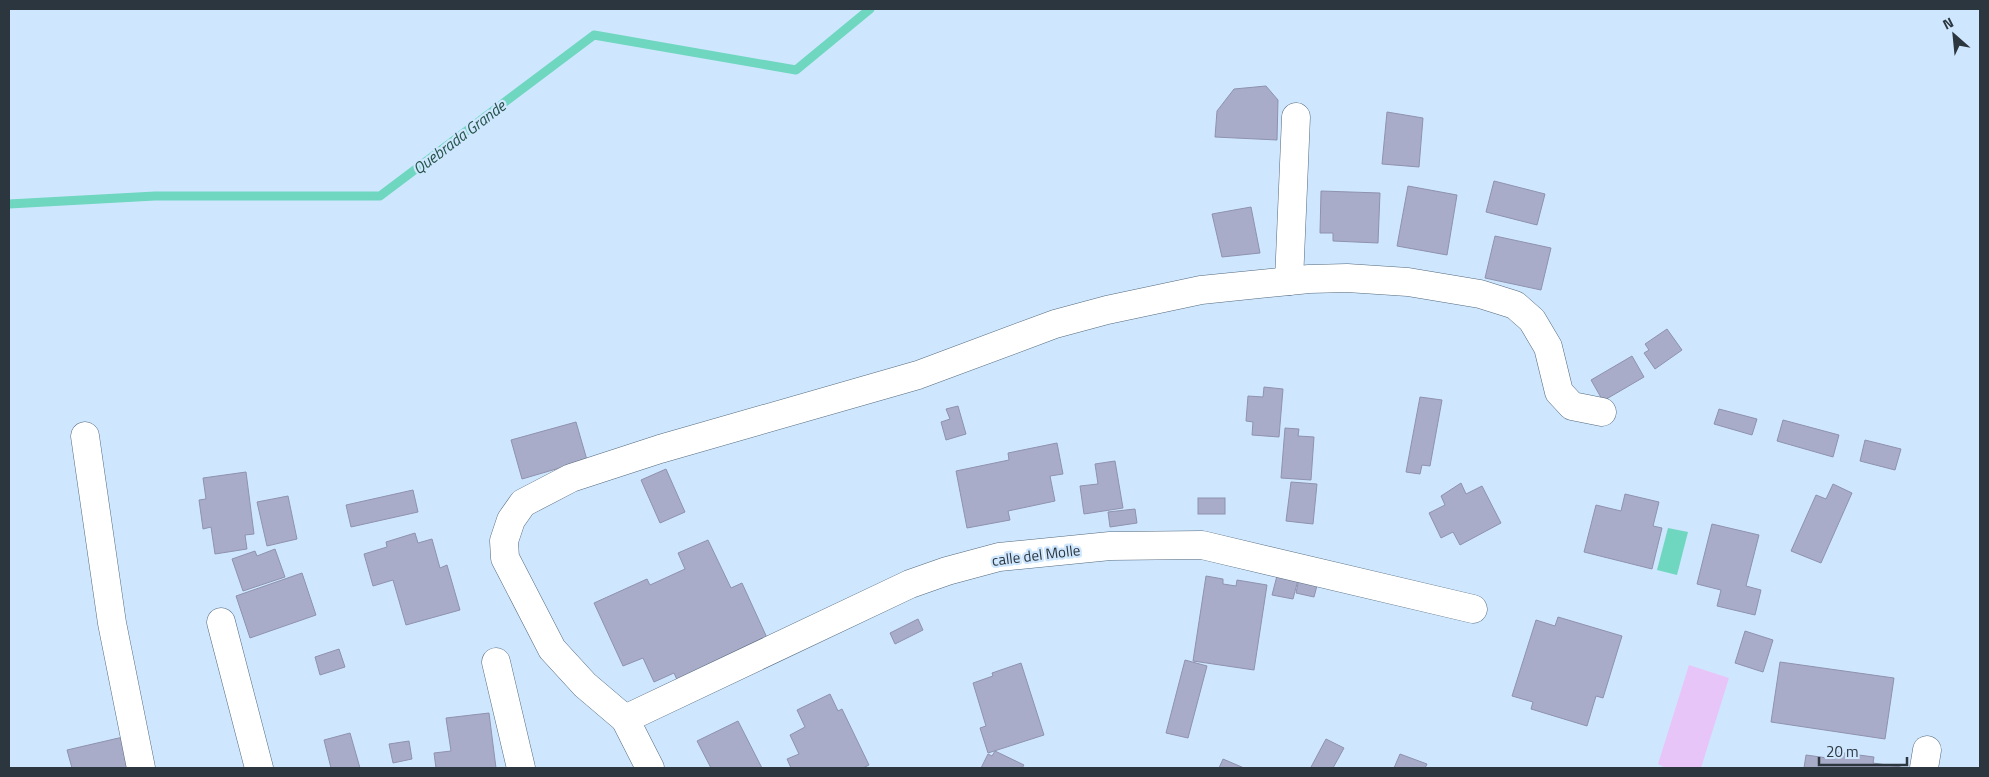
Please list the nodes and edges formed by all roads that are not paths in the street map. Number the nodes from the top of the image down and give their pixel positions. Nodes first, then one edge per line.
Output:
1 (1296, 117) dead end
2 (1289, 281) junction
3 (1602, 412) dead end
4 (86, 436) dead end
5 (1473, 609) dead end
6 (221, 622) dead end
7 (496, 662) dead end
8 (625, 719) junction
9 (141, 768) edge
10 (259, 768) edge
11 (521, 768) edge
12 (650, 768) edge

1 - 2 street
2 - 3 street
2 - 8 street
4 - 9 street
5 - 8 street, calle del Molle
6 - 10 street
7 - 11 street
8 - 12 street

